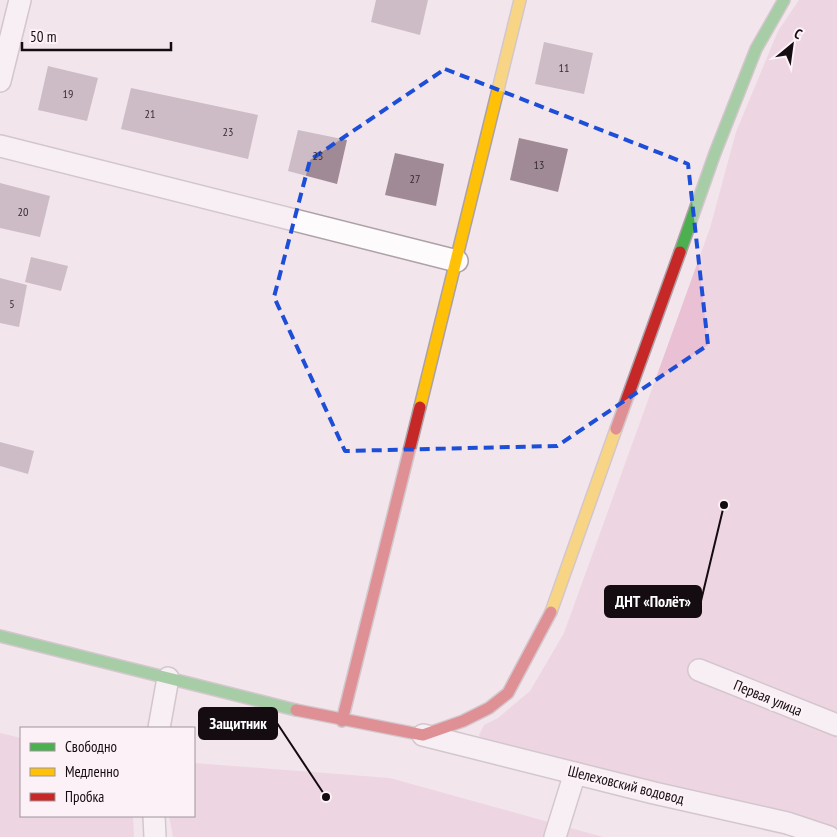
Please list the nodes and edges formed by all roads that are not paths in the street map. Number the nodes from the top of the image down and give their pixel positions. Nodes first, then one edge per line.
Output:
1 (20, 0) edge
2 (520, 0) edge
3 (784, 0) edge
4 (0, 81) edge
5 (0, 146) edge
6 (457, 260) junction
7 (0, 636) edge
8 (699, 670) dead end
9 (168, 678) junction
10 (342, 721) junction
11 (837, 725) edge
12 (159, 727) edge
13 (423, 735) junction
14 (575, 773) junction
15 (154, 817) edge
16 (155, 837) edge
17 (555, 837) edge
18 (829, 837) edge

1 - 4 street
2 - 6 street
3 - 13 street
5 - 6 street
6 - 10 street
7 - 9 street
8 - 11 street, Первая улица
9 - 10 street
9 - 12 street
10 - 13 street
13 - 14 street, Шелеховский водовод
14 - 17 street
14 - 18 street, Шелеховский водовод
15 - 16 street

